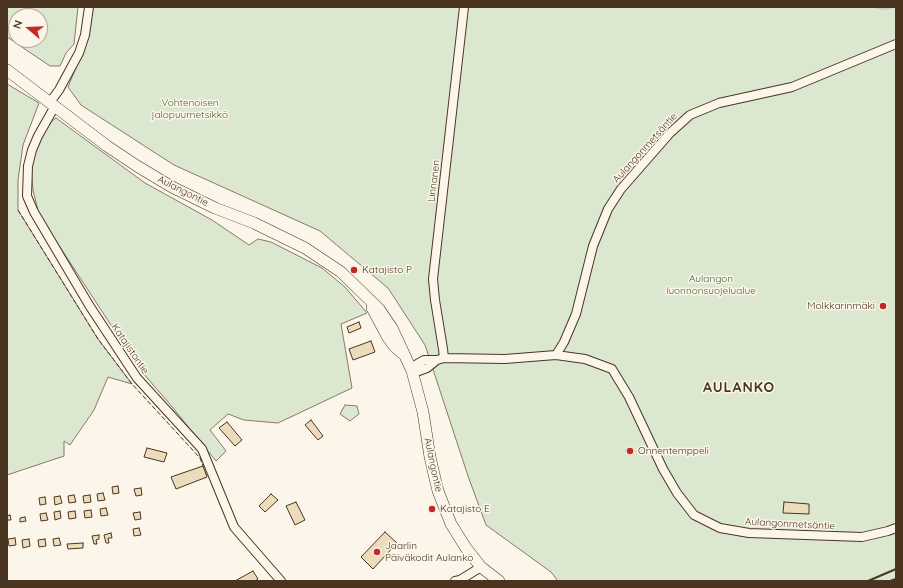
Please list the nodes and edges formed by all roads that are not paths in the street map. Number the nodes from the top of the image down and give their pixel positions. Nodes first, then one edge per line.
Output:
1 (89, 7) edge
2 (464, 7) edge
3 (896, 44) edge
4 (7, 70) edge
5 (52, 104) junction
6 (556, 355) junction
7 (440, 359) junction
8 (412, 371) junction
9 (896, 528) edge
10 (481, 567) junction
11 (281, 581) edge
12 (455, 581) edge
13 (499, 581) edge

1 - 5 street, Katajistontie
2 - 7 street, Linnanen
3 - 6 street, Aulangonmetsäntie
4 - 5 street, Aulangontie
5 - 8 street, Aulangontie
5 - 11 street, Katajistontie
6 - 7 street, Aulangonmetsäntie
6 - 9 street, Aulangonmetsäntie
7 - 8 street, Aulangonmetsäntie
8 - 10 street, Aulangontie
10 - 12 street
10 - 13 street, Aulangontie

